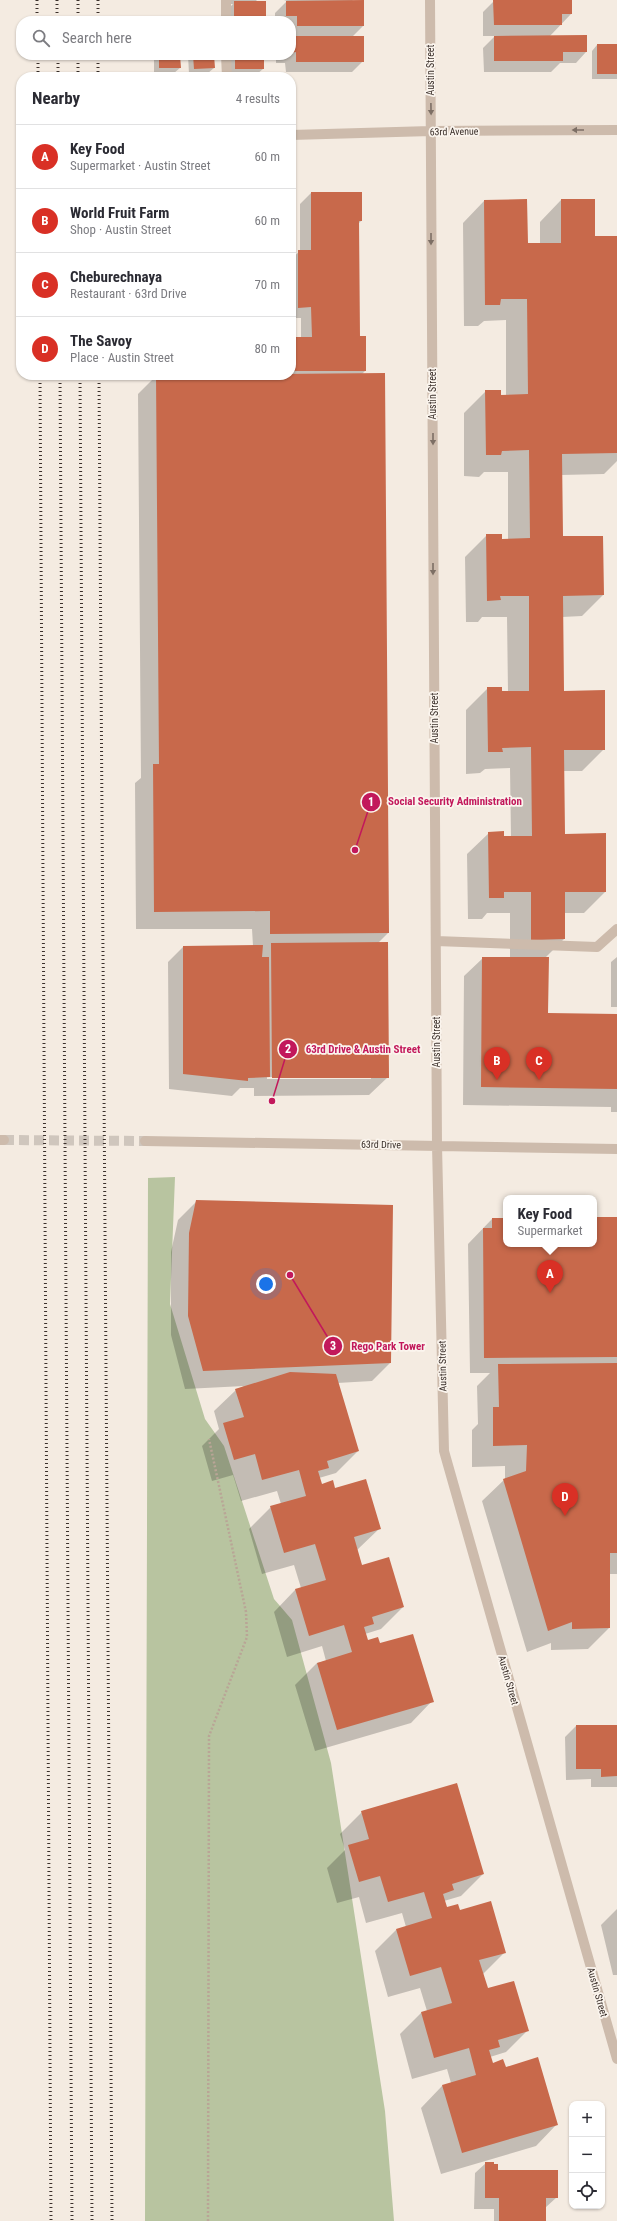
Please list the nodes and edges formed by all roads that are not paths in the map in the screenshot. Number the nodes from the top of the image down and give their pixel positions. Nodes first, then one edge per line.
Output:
1 (226, 0) edge
2 (430, 0) edge
3 (226, 16) edge
4 (226, 60) edge
5 (227, 72) edge
6 (617, 130) edge
7 (431, 131) junction
8 (296, 135) edge
9 (617, 929) edge
10 (436, 941) junction
11 (145, 1141) tunnel mouth
12 (437, 1145) junction
13 (617, 1149) edge
14 (617, 2059) edge

1 - 3 street
2 -> 7 street, Austin Street
4 - 5 street
6 -> 7 street, 63rd Avenue
7 - 8 street, 63rd Avenue
7 -> 10 street, Austin Street
9 - 10 street
10 - 12 street, Austin Street
11 - 12 street, 63rd Drive
12 - 13 street, 63rd Drive
12 - 14 street, Austin Street

